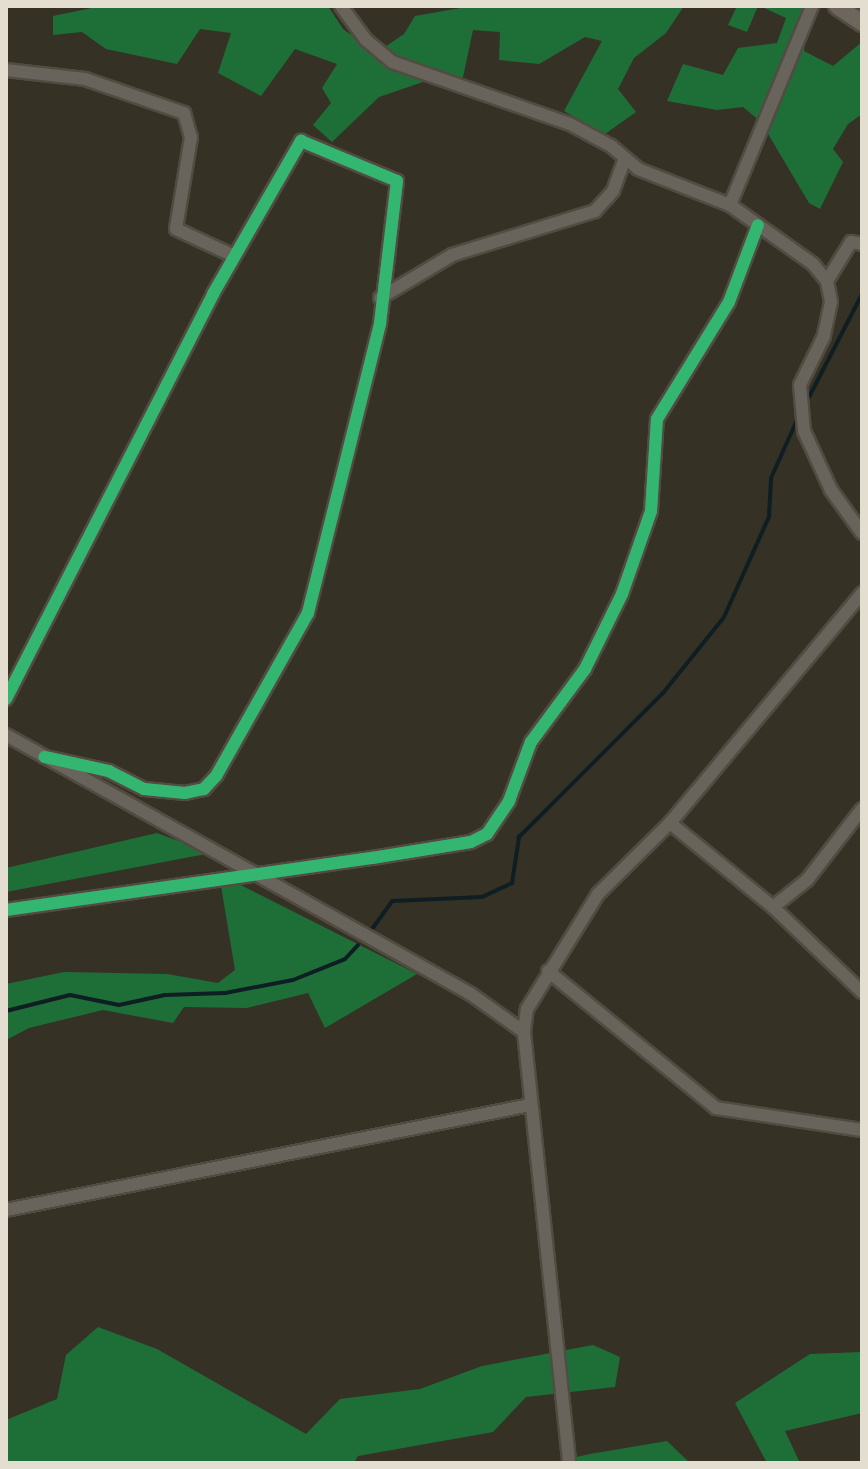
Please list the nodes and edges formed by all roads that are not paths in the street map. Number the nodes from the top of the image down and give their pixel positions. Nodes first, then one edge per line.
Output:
1 (341, 6) edge
2 (812, 6) edge
3 (837, 6) edge
4 (862, 23) edge
5 (6, 70) edge
6 (625, 158) junction
7 (730, 205) junction
8 (758, 225) junction
9 (862, 244) edge
10 (234, 256) junction
11 (827, 281) junction
12 (380, 298) junction
13 (862, 533) edge
14 (862, 593) edge
15 (6, 699) edge
16 (6, 735) edge
17 (45, 757) junction
18 (862, 809) edge
19 (670, 823) junction
20 (252, 876) junction
21 (773, 907) junction
22 (6, 910) edge
23 (548, 971) junction
24 (862, 992) edge
25 (524, 1032) junction
26 (530, 1105) junction
27 (862, 1130) edge
28 (6, 1210) edge
29 (569, 1463) edge

1 - 6 street
2 - 7 street
3 - 4 main road
5 - 10 street
6 - 7 street
6 - 12 street
7 - 8 street
8 - 11 street
8 - 20 street
9 - 11 street
10 - 12 street
10 - 15 street
11 - 13 street
12 - 17 street
14 - 19 street
16 - 17 street
17 - 20 street
18 - 21 street
19 - 21 street
19 - 23 street
20 - 22 street
20 - 25 street
21 - 24 street
23 - 25 street
23 - 27 street
25 - 26 street
26 - 28 street
26 - 29 street

